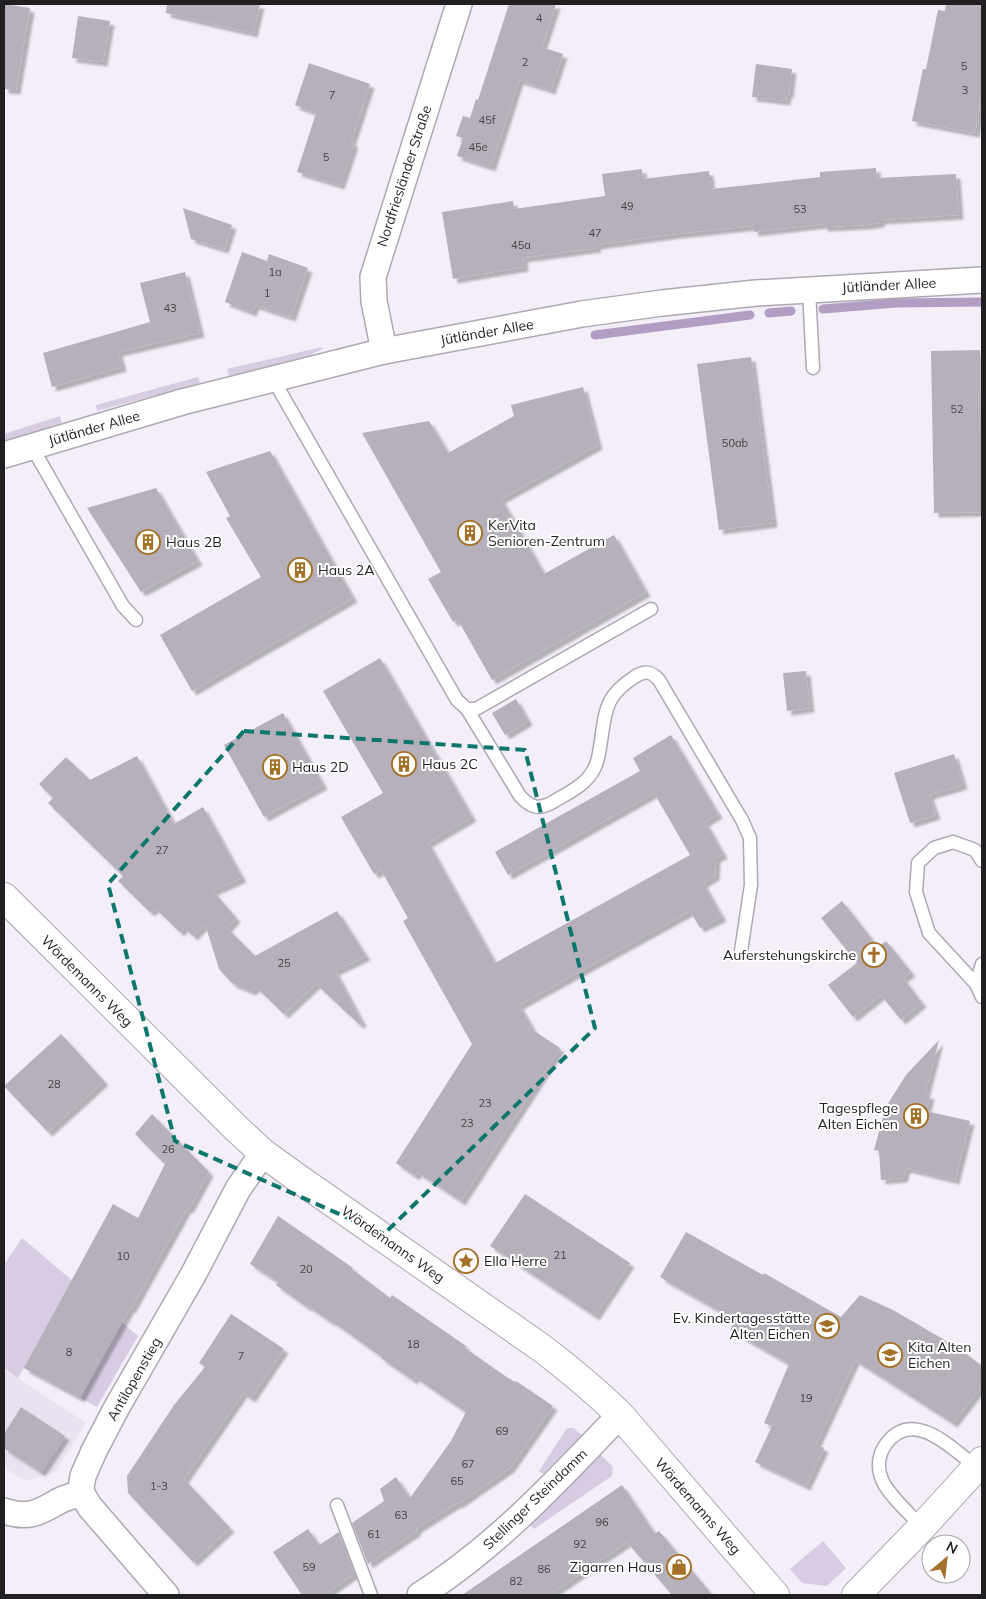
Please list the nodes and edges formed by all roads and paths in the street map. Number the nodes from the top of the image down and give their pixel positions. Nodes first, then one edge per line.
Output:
1 (459, 4) edge
2 (982, 280) edge
3 (809, 290) junction
4 (384, 351) junction
5 (813, 368) dead end
6 (273, 379) junction
7 (32, 447) junction
8 (4, 455) edge
9 (652, 609) dead end
10 (136, 620) dead end
11 (467, 709) junction
12 (982, 860) edge
13 (4, 897) edge
14 (741, 951) dead end
15 (982, 964) edge
16 (976, 984) junction
17 (982, 998) edge
18 (263, 1153) junction
19 (620, 1415) junction
20 (979, 1464) edge
21 (82, 1494) junction
22 (337, 1505) dead end
23 (4, 1512) edge
24 (922, 1527) junction
25 (166, 1595) edge
26 (371, 1595) edge
27 (420, 1595) edge
28 (775, 1595) edge
29 (856, 1595) edge

1 - 4 street, Nordfriesländer Straße
2 - 3 street, Jütländer Allee
3 - 4 street, Jütländer Allee
3 - 5 lane
4 - 6 street, Jütländer Allee
6 - 7 street, Jütländer Allee
6 - 11 lane
7 - 8 street, Jütländer Allee
7 - 10 lane
9 - 11 lane
11 - 14 lane
12 - 16 lane
13 - 18 street, Wördemanns Weg
15 - 16 lane
16 - 17 lane
18 - 19 street, Wördemanns Weg
18 - 21 street, Antilopenstieg
19 - 27 street, Stellinger Steindamm
19 - 28 street, Wördemanns Weg
20 - 24 street
20 - 24 lane
21 - 23 street
21 - 25 street
22 - 26 lane
24 - 29 street

